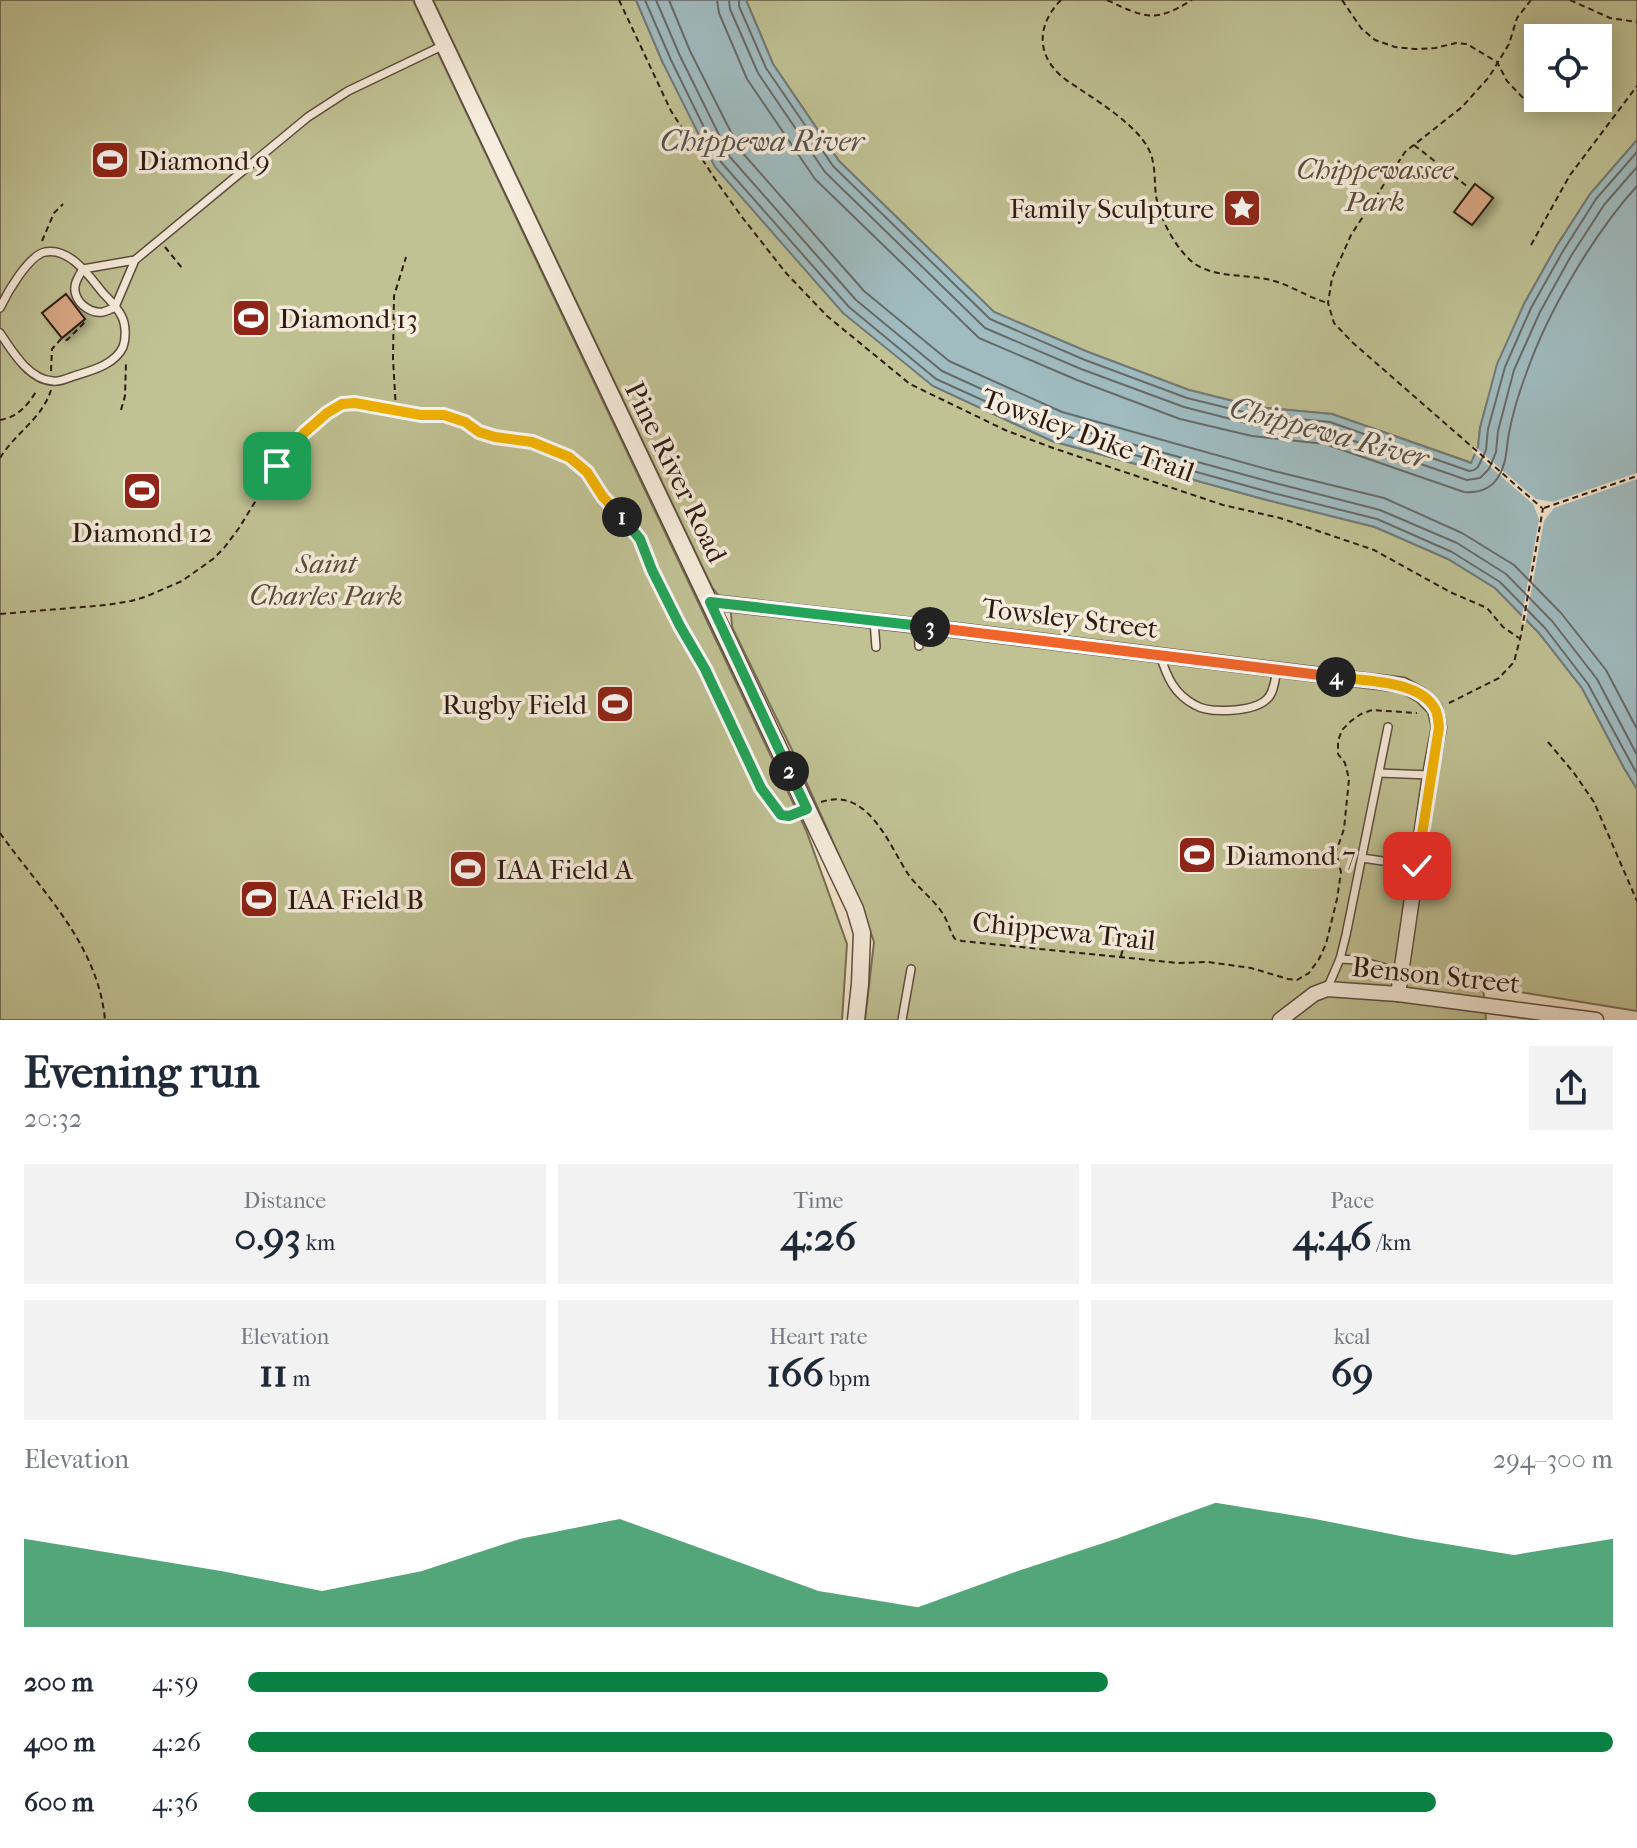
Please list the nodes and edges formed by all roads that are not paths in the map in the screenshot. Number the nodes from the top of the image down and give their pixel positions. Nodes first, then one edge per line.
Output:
1 (423, 0) edge
2 (444, 45) junction
3 (135, 260) junction
4 (83, 269) junction
5 (115, 307) junction
6 (0, 308) edge
7 (0, 333) edge
8 (710, 602) junction
9 (874, 621) junction
10 (918, 626) junction
11 (919, 646) dead end
12 (876, 647) dead end
13 (1160, 655) junction
14 (1277, 670) junction
15 (1388, 727) dead end
16 (1379, 773) junction
17 (1430, 775) junction
18 (1362, 858) junction
19 (1417, 866) junction
20 (1340, 959) junction
21 (911, 969) dead end
22 (1401, 973) junction
23 (1327, 989) junction
24 (1398, 994) junction
25 (856, 1020) edge
26 (902, 1020) edge
27 (1280, 1020) edge
28 (1596, 1020) edge

1 - 2 street, Pine River Road
2 - 3 lane
2 - 8 street, Pine River Road
3 - 4 lane
3 - 5 lane
4 - 5 lane
4 - 5 lane
4 - 6 lane
5 - 7 lane
8 - 9 street, Towsley Street
8 - 25 street, Pine River Road
9 - 10 street, Towsley Street
9 - 12 lane
10 - 11 lane
10 - 13 street, Towsley Street
13 - 14 street, Towsley Street
13 - 14 lane
14 - 17 street, Towsley Street
15 - 16 lane
16 - 17 lane
16 - 18 lane
17 - 19 street
18 - 19 lane
18 - 20 lane
19 - 22 street
20 - 22 lane
20 - 23 lane
21 - 26 lane
22 - 24 street
23 - 24 street, Benson Street
23 - 27 street, Benson Street
24 - 28 street, Benson Street

